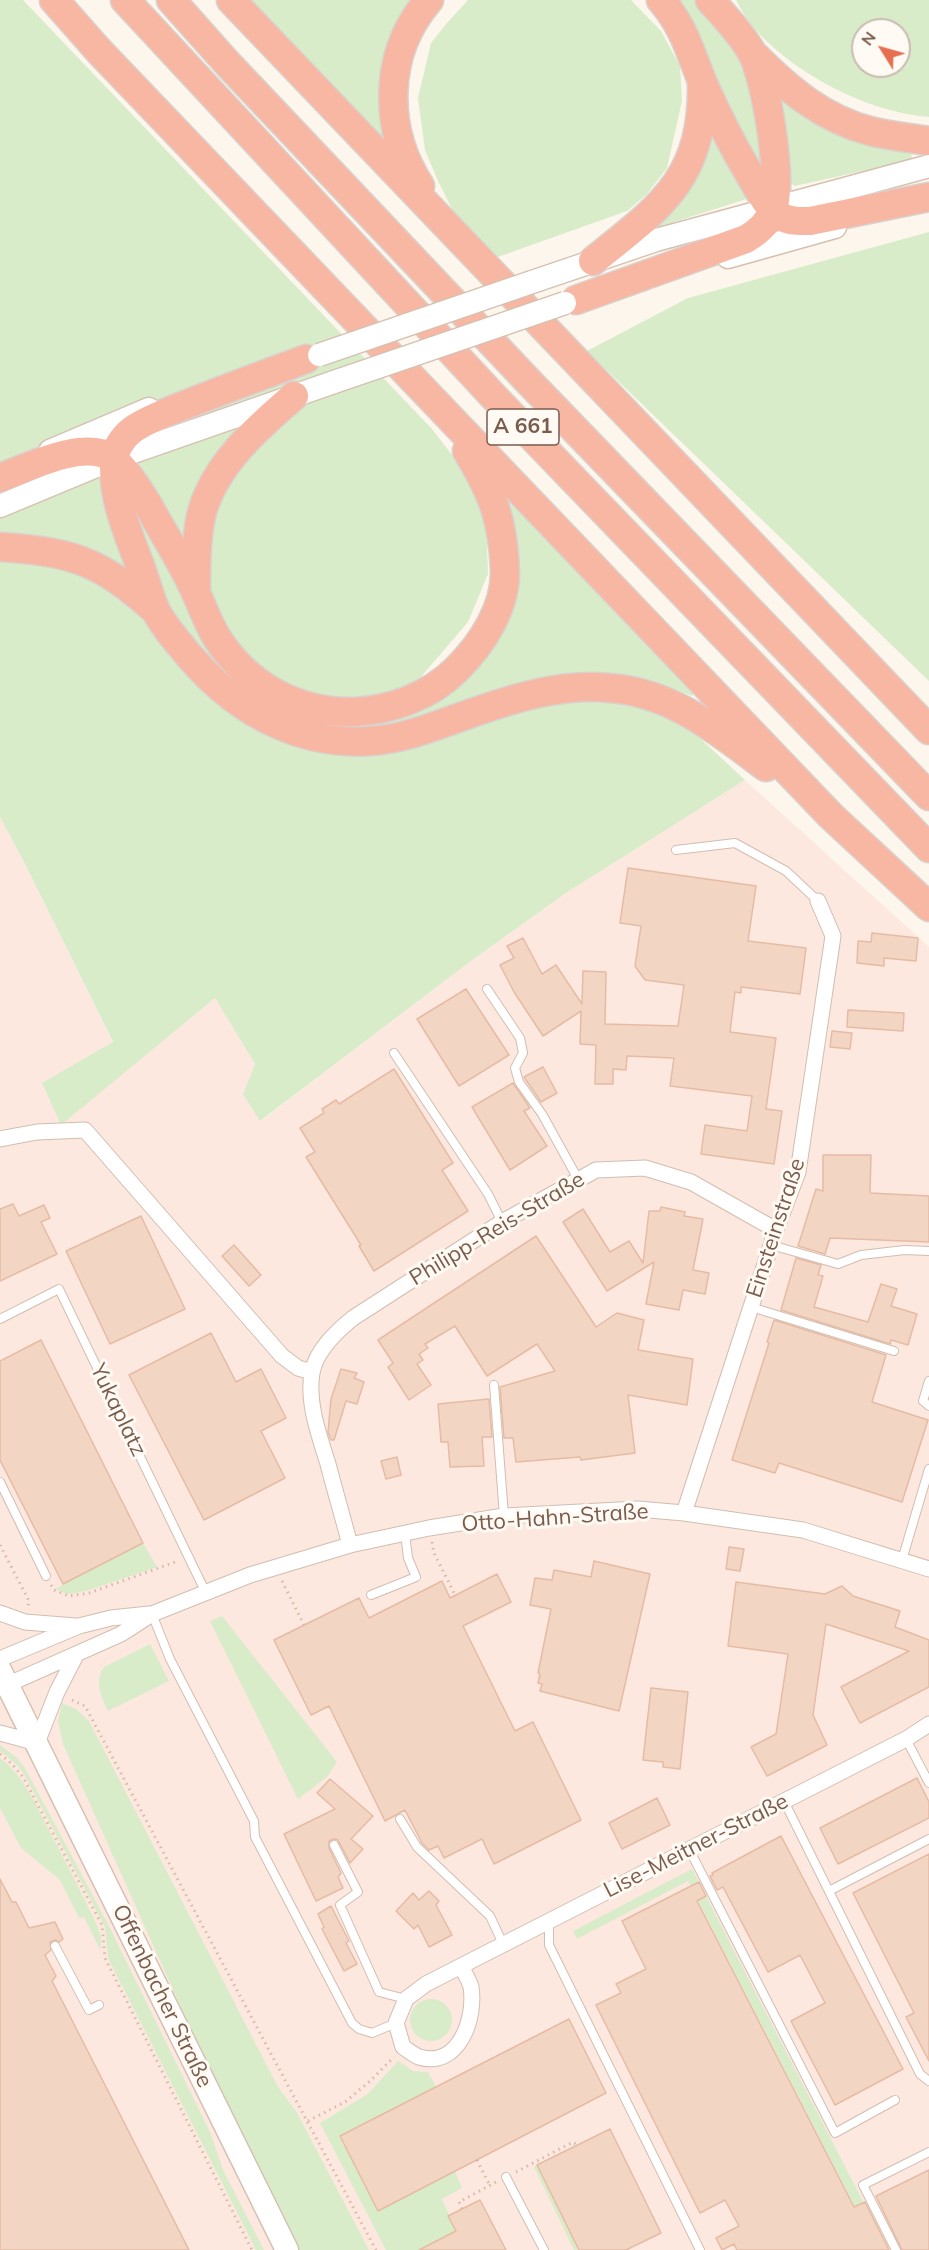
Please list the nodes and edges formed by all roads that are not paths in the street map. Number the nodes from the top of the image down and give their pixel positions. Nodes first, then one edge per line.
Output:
1 (54, 0) edge
2 (125, 0) edge
3 (171, 0) edge
4 (231, 0) edge
5 (429, 0) edge
6 (661, 0) edge
7 (710, 0) edge
8 (752, 52) junction
9 (702, 80) junction
10 (929, 141) edge
11 (929, 166) edge
12 (929, 199) edge
13 (773, 210) junction
14 (468, 250) junction
15 (593, 261) junction
16 (571, 302) junction
17 (313, 357) junction
18 (294, 396) junction
19 (438, 406) junction
20 (113, 459) junction
21 (0, 472) edge
22 (0, 478) edge
23 (0, 506) edge
24 (0, 547) edge
25 (196, 592) junction
26 (156, 611) junction
27 (929, 730) edge
28 (929, 796) edge
29 (831, 816) junction
30 (929, 848) edge
31 (676, 850) dead end
32 (819, 901) joint
33 (929, 908) edge
34 (487, 989) dead end
35 (394, 1053) dead end
36 (0, 1138) edge
37 (578, 1179) junction
38 (502, 1222) junction
39 (776, 1230) junction
40 (771, 1245) junction
41 (929, 1251) edge
42 (751, 1307) junction
43 (0, 1319) edge
44 (894, 1351) dead end
45 (312, 1372) junction
46 (929, 1381) edge
47 (494, 1385) dead end
48 (929, 1406) edge
49 (929, 1469) edge
50 (0, 1482) edge
51 (684, 1513) junction
52 (504, 1516) junction
53 (405, 1533) junction
54 (350, 1545) junction
55 (902, 1560) junction
56 (928, 1566) edge
57 (46, 1576) road end
58 (205, 1591) junction
59 (371, 1595) dead end
60 (0, 1613) edge
61 (152, 1614) junction
62 (79, 1626) junction
63 (76, 1655) junction
64 (0, 1659) edge
65 (2, 1681) edge
66 (929, 1724) edge
67 (0, 1733) edge
68 (906, 1739) junction
69 (37, 1743) junction
70 (929, 1783) edge
71 (784, 1801) junction
72 (400, 1819) dead end
73 (929, 1839) edge
74 (334, 1845) dead end
75 (689, 1850) junction
76 (829, 1891) junction
77 (549, 1921) junction
78 (503, 1944) junction
79 (55, 1946) dead end
80 (461, 1966) junction
81 (406, 1999) junction
82 (99, 2005) dead end
83 (396, 2023) junction
84 (929, 2081) edge
85 (895, 2100) dead end
86 (929, 2152) edge
87 (506, 2177) dead end
88 (287, 2250) edge
89 (544, 2250) edge
90 (700, 2250) edge
91 (896, 2250) edge

1 - 19 highway
2 - 30 highway, A 661
3 - 28 highway, A 661
4 - 14 highway
5 - 14 highway
6 - 9 highway
7 - 8 highway
8 - 10 highway
8 - 13 highway
9 - 13 highway
9 - 15 highway
11 - 13 main road
12 - 13 highway
12 - 16 main road
13 - 15 main road
13 - 16 highway
14 - 27 highway
15 - 17 main road, bridge
16 - 18 main road, bridge
17 - 20 highway
17 - 21 main road
18 - 20 main road
18 - 25 highway
19 - 25 highway
19 - 29 highway
20 - 22 highway
20 - 23 main road
20 - 25 highway
20 - 26 highway
24 - 26 highway
26 - 29 highway
29 - 33 highway
31 - 32 lane
32 - 39 street, Einsteinstraße
34 - 37 lane
35 - 38 lane
36 - 45 street
37 - 38 street, Philipp-Reis-Straße
37 - 39 street, Philipp-Reis-Straße
38 - 45 street, Philipp-Reis-Straße
39 - 40 street, Einsteinstraße
40 - 41 lane
40 - 42 street, Einsteinstraße
42 - 44 lane
42 - 51 street, Einsteinstraße
43 - 58 lane, Yukaplatz
45 - 54 street
46 - 48 lane
47 - 52 lane
49 - 55 lane
50 - 57 lane
51 - 52 street, Otto-Hahn-Straße
51 - 55 street, Otto-Hahn-Straße
52 - 53 street, Otto-Hahn-Straße
53 - 54 street, Otto-Hahn-Straße
53 - 59 lane
54 - 58 street, Otto-Hahn-Straße
55 - 56 street, Otto-Hahn-Straße
58 - 61 street, Otto-Hahn-Straße
60 - 62 street
61 - 62 street, Otto-Hahn-Straße
61 - 63 street, Otto-Hahn-Straße
61 - 83 lane
62 - 64 street, Otto-Hahn-Straße
63 - 65 street, Otto-Hahn-Straße
63 - 69 street
65 - 69 main road, Offenbacher Straße
66 - 68 street, Lise-Meitner-Straße
67 - 69 street
68 - 70 lane
68 - 71 street, Lise-Meitner-Straße
69 - 88 main road, Offenbacher Straße
71 - 75 street, Lise-Meitner-Straße
71 - 76 lane
72 - 78 lane
73 - 76 lane
74 - 81 lane
75 - 77 street, Lise-Meitner-Straße
75 - 85 lane
76 - 84 lane
77 - 78 street, Lise-Meitner-Straße
77 - 90 lane
78 - 80 street, Lise-Meitner-Straße
79 - 82 lane
80 - 81 street, Lise-Meitner-Straße
80 - 83 street
81 - 83 street
86 - 91 lane
87 - 89 lane

